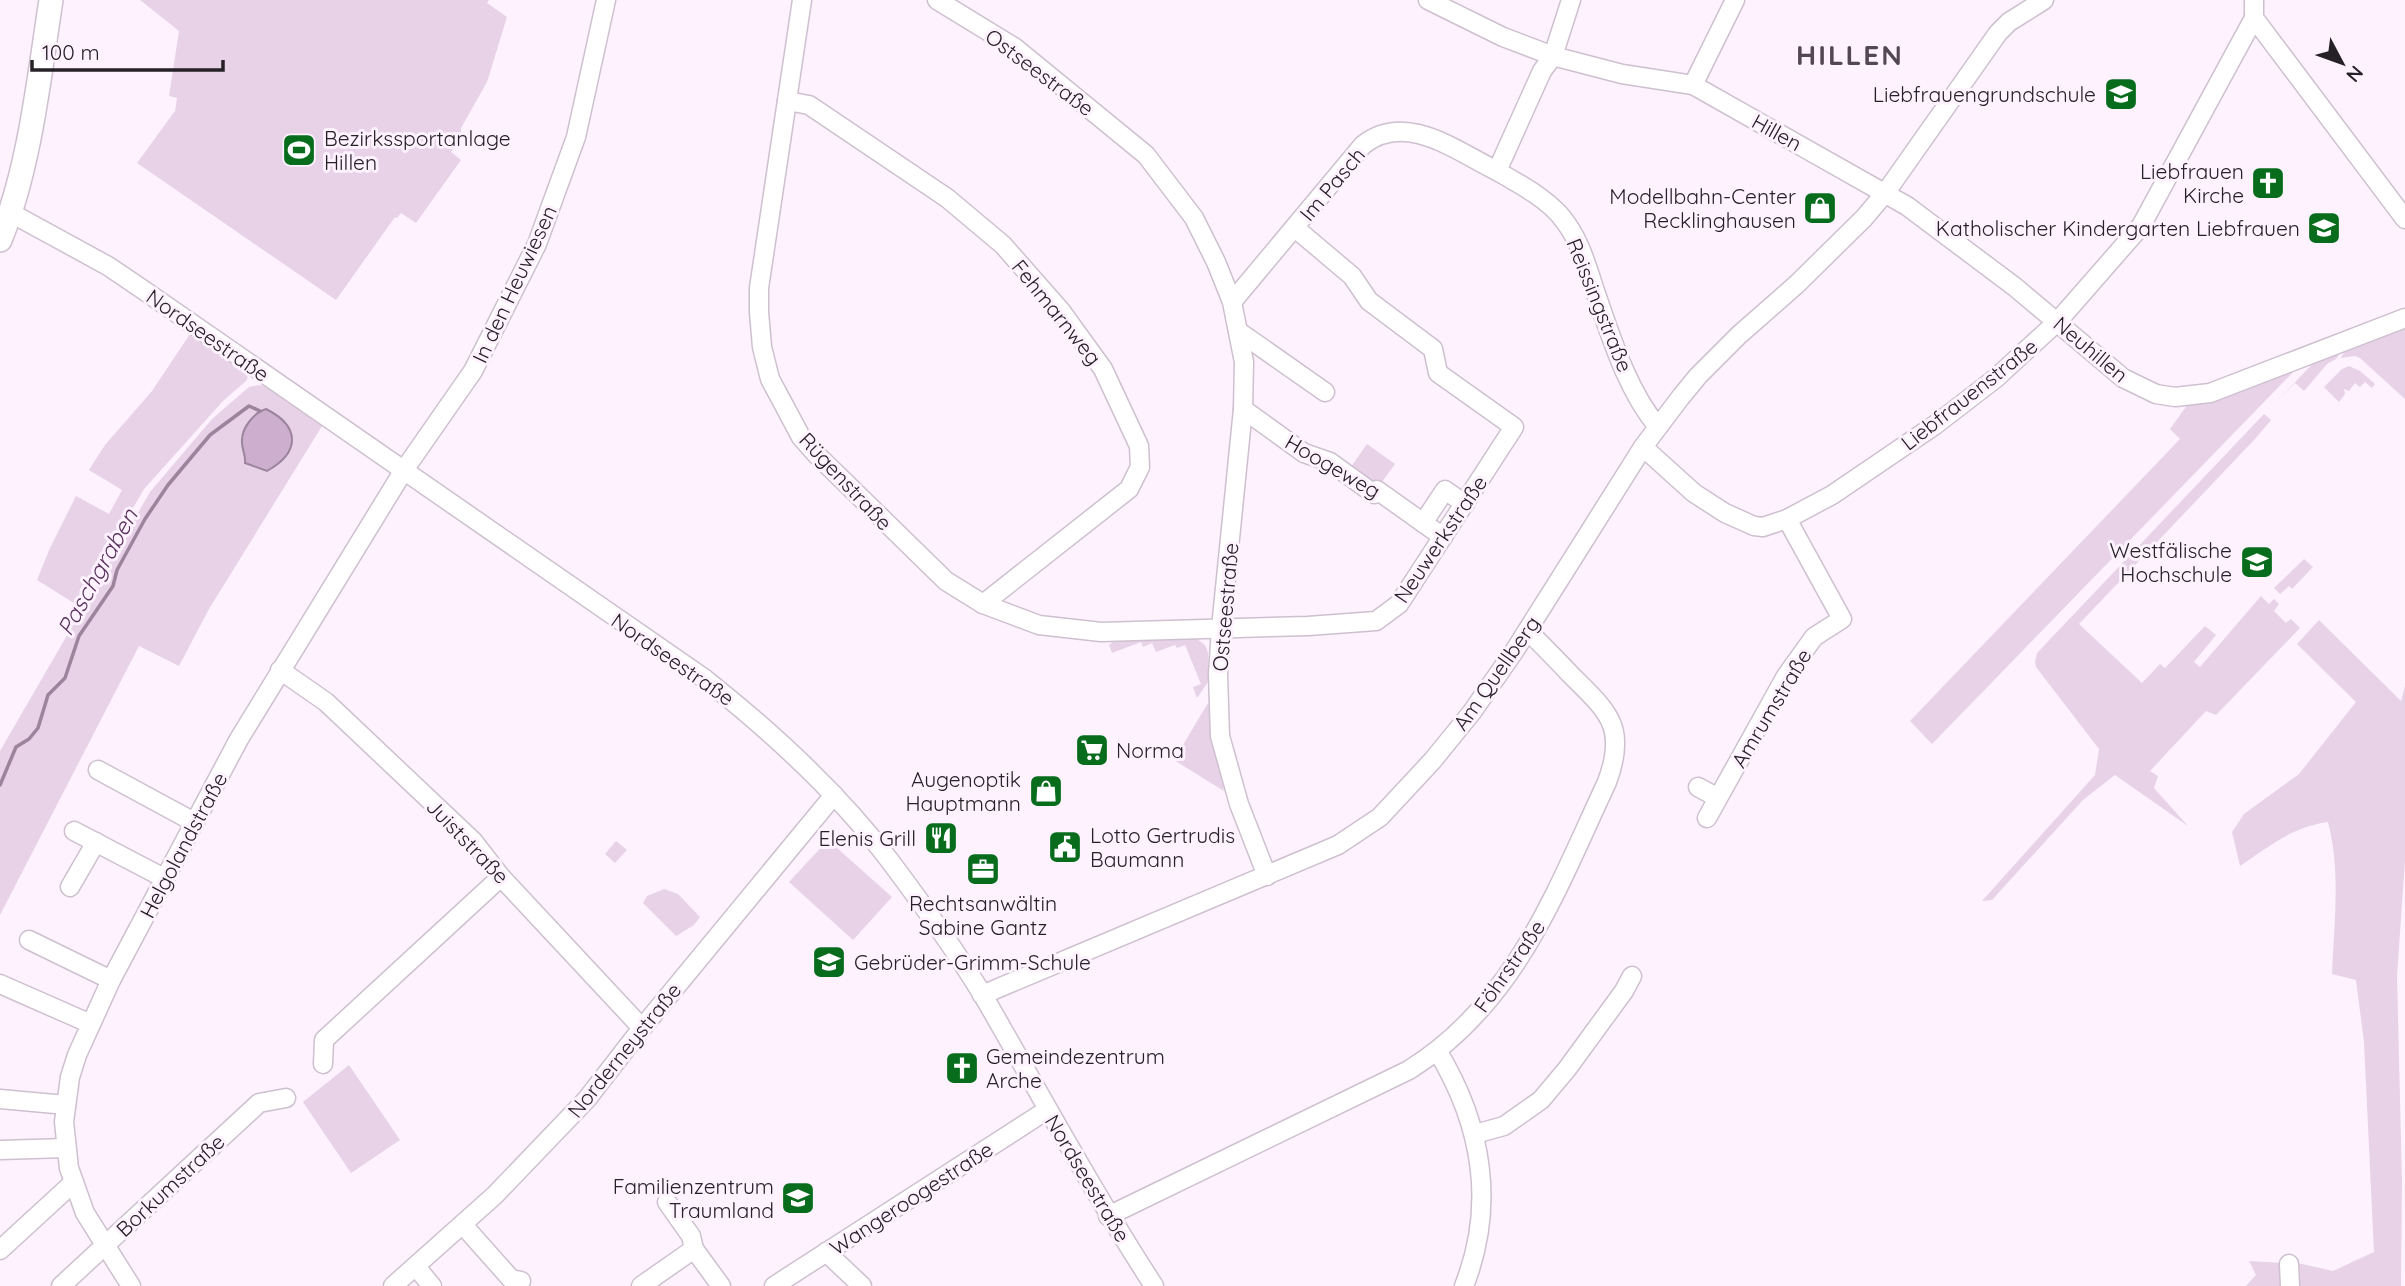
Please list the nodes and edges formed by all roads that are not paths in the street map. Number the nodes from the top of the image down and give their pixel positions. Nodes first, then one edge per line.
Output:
1 (51, 0) edge
2 (606, 0) edge
3 (802, 0) edge
4 (937, 0) edge
5 (1428, 0) edge
6 (1571, 0) edge
7 (1735, 0) edge
8 (2044, 0) edge
9 (2254, 9) edge
10 (1553, 56) junction
11 (1693, 85) junction
12 (787, 101) junction
13 (1497, 172) junction
14 (1886, 192) junction
15 (11, 213) junction
16 (2405, 219) edge
17 (1295, 228) junction
18 (0, 240) edge
19 (1232, 302) junction
20 (2405, 318) edge
21 (2058, 321) junction
22 (1238, 331) junction
23 (1325, 392) dead end
24 (1243, 410) junction
25 (1658, 427) junction
26 (1643, 447) junction
27 (404, 470) junction
28 (1465, 504) junction
29 (1787, 519) junction
30 (1423, 523) junction
31 (1443, 537) junction
32 (982, 604) junction
33 (1221, 628) junction
34 (1528, 631) junction
35 (280, 670) junction
36 (98, 770) dead end
37 (1698, 787) dead end
38 (835, 795) junction
39 (1718, 798) junction
40 (1707, 817) dead end
41 (194, 821) junction
42 (74, 831) dead end
43 (96, 842) junction
44 (1267, 876) junction
45 (501, 877) junction
46 (164, 878) junction
47 (71, 887) dead end
48 (29, 940) dead end
49 (1632, 976) dead end
50 (111, 979) junction
51 (0, 984) edge
52 (982, 995) junction
53 (91, 1024) junction
54 (642, 1028) junction
55 (1438, 1052) junction
56 (323, 1064) dead end
57 (286, 1098) dead end
58 (0, 1099) edge
59 (66, 1105) junction
60 (1047, 1110) junction
61 (1475, 1134) junction
62 (66, 1148) junction
63 (0, 1150) edge
64 (73, 1183) junction
65 (667, 1202) dead end
66 (1108, 1216) junction
67 (463, 1226) junction
68 (104, 1245) junction
69 (694, 1248) junction
70 (0, 1250) edge
71 (826, 1252) junction
72 (2289, 1264) dead end
73 (416, 1267) junction
74 (521, 1281) dead end
75 (61, 1286) edge
76 (131, 1286) edge
77 (393, 1286) edge
78 (432, 1286) edge
79 (641, 1286) edge
80 (721, 1286) edge
81 (774, 1286) edge
82 (862, 1286) edge
83 (1154, 1286) edge
84 (1464, 1286) edge
85 (2290, 1286) edge

1 - 15 main road
2 - 27 street, In den Heuwiesen
3 - 12 street, Rügenstraße
4 - 19 street, Ostseestraße
5 - 10 street, Hillen
6 - 10 street
7 - 11 street
8 - 14 street
9 - 16 street
9 - 21 street, Liebfrauenstraße
10 - 11 street, Hillen
10 - 13 street
11 - 14 street, Hillen
12 - 32 street, Rügenstraße
12 - 32 street, Fehmarnweg
13 - 17 street, Im Pasch
13 - 25 street, Reissingstraße
14 - 21 street, Neuhillen
14 - 25 street, Am Quellberg
15 - 18 main road
15 - 27 street, Nordseestraße
17 - 19 street, Im Pasch
17 - 28 street, Neuwerkstraße
19 - 22 street, Ostseestraße
20 - 21 street, Neuhillen
21 - 29 street, Liebfrauenstraße
22 - 23 street
22 - 24 street, Ostseestraße
24 - 30 street, Hoogeweg
24 - 33 street, Ostseestraße
25 - 26 street, Am Quellberg
26 - 29 street, Liebfrauenstraße
26 - 34 street, Am Quellberg
27 - 35 street, Helgolandstraße
27 - 38 street, Nordseestraße
28 - 30 street
28 - 31 street, Neuwerkstraße
29 - 39 street, Amrumstraße
30 - 31 street, Hoogeweg
31 - 33 street, Neuwerkstraße
32 - 33 street, Rügenstraße
33 - 44 street, Ostseestraße
34 - 44 street, Am Quellberg
34 - 55 street, Föhrstraße
35 - 41 street, Helgolandstraße
35 - 45 street, Juiststraße
36 - 41 street
37 - 39 street
38 - 52 street, Nordseestraße
38 - 54 street, Norderneystraße
39 - 40 street, Amrumstraße
41 - 46 street, Helgolandstraße
42 - 43 street
43 - 46 street
43 - 47 street
44 - 52 street, Am Quellberg
45 - 54 street, Juiststraße
45 - 56 street
46 - 50 street, Helgolandstraße
48 - 50 street
49 - 61 street
50 - 53 street, Helgolandstraße
51 - 53 street
52 - 60 street, Nordseestraße
53 - 59 street, Helgolandstraße
54 - 67 street, Norderneystraße
55 - 61 street
55 - 66 street, Föhrstraße
57 - 68 street, Borkumstraße
58 - 59 street
59 - 62 street, Helgolandstraße
60 - 66 street, Nordseestraße
60 - 71 street, Wangeroogestraße
61 - 84 street
62 - 63 street
62 - 64 street, Helgolandstraße
64 - 68 street, Helgolandstraße
64 - 70 street
65 - 69 street
66 - 83 street, Nordseestraße
67 - 73 street, Norderneystraße
67 - 74 street
68 - 75 street, Borkumstraße
68 - 76 street
69 - 79 street
69 - 80 street
71 - 81 street, Wangeroogestraße
71 - 82 street
72 - 85 street
73 - 77 street, Norderneystraße
73 - 78 street

